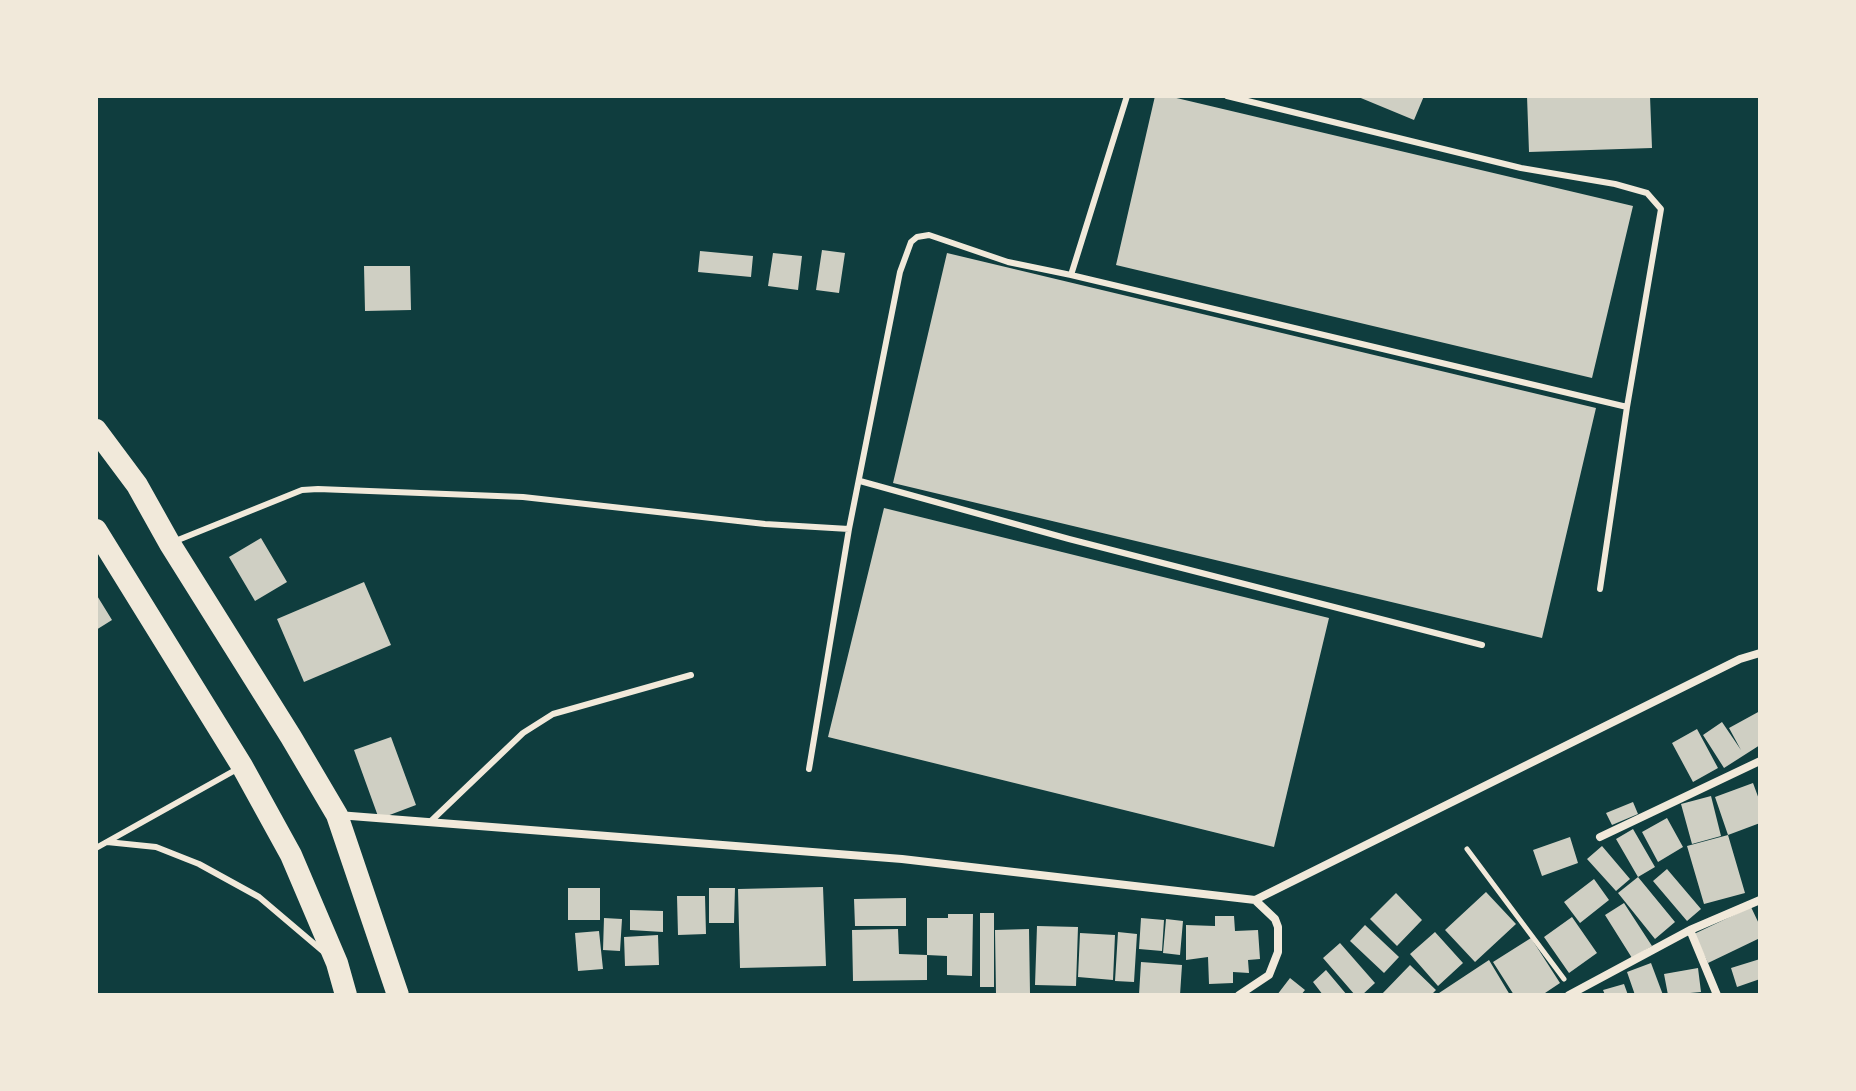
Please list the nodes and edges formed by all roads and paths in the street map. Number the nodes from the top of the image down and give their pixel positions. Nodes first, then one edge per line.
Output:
1 (1127, 96) edge
2 (1227, 96) edge
3 (1071, 275) junction
4 (1627, 407) junction
5 (96, 430) edge
6 (860, 481) junction
7 (849, 529) junction
8 (96, 530) edge
9 (170, 544) junction
10 (1600, 589) dead end
11 (1482, 645) dead end
12 (1760, 653) edge
13 (691, 675) dead end
14 (1760, 761) edge
15 (242, 766) junction
16 (809, 769) dead end
17 (337, 815) junction
18 (430, 822) junction
19 (1600, 837) dead end
20 (107, 842) junction
21 (96, 848) edge
22 (1467, 849) dead end
23 (1255, 900) junction
24 (1760, 900) edge
25 (1690, 930) junction
26 (337, 963) junction
27 (1572, 994) edge
28 (346, 995) edge
29 (398, 995) edge
30 (1239, 995) edge
31 (1717, 995) edge

1 - 3 lane
2 - 4 lane
3 - 4 lane
3 - 6 lane
4 - 10 lane
5 - 9 highway
6 - 7 lane
6 - 11 lane
7 - 9 lane
7 - 16 lane
8 - 15 highway
9 - 17 highway
12 - 23 street
13 - 18 lane
14 - 19 street
15 - 20 lane
15 - 26 highway
17 - 18 street
17 - 29 highway
18 - 23 street
20 - 21 lane
20 - 26 lane
22 - 27 path
23 - 30 street
24 - 25 street
25 - 27 street
25 - 31 street
26 - 28 highway

